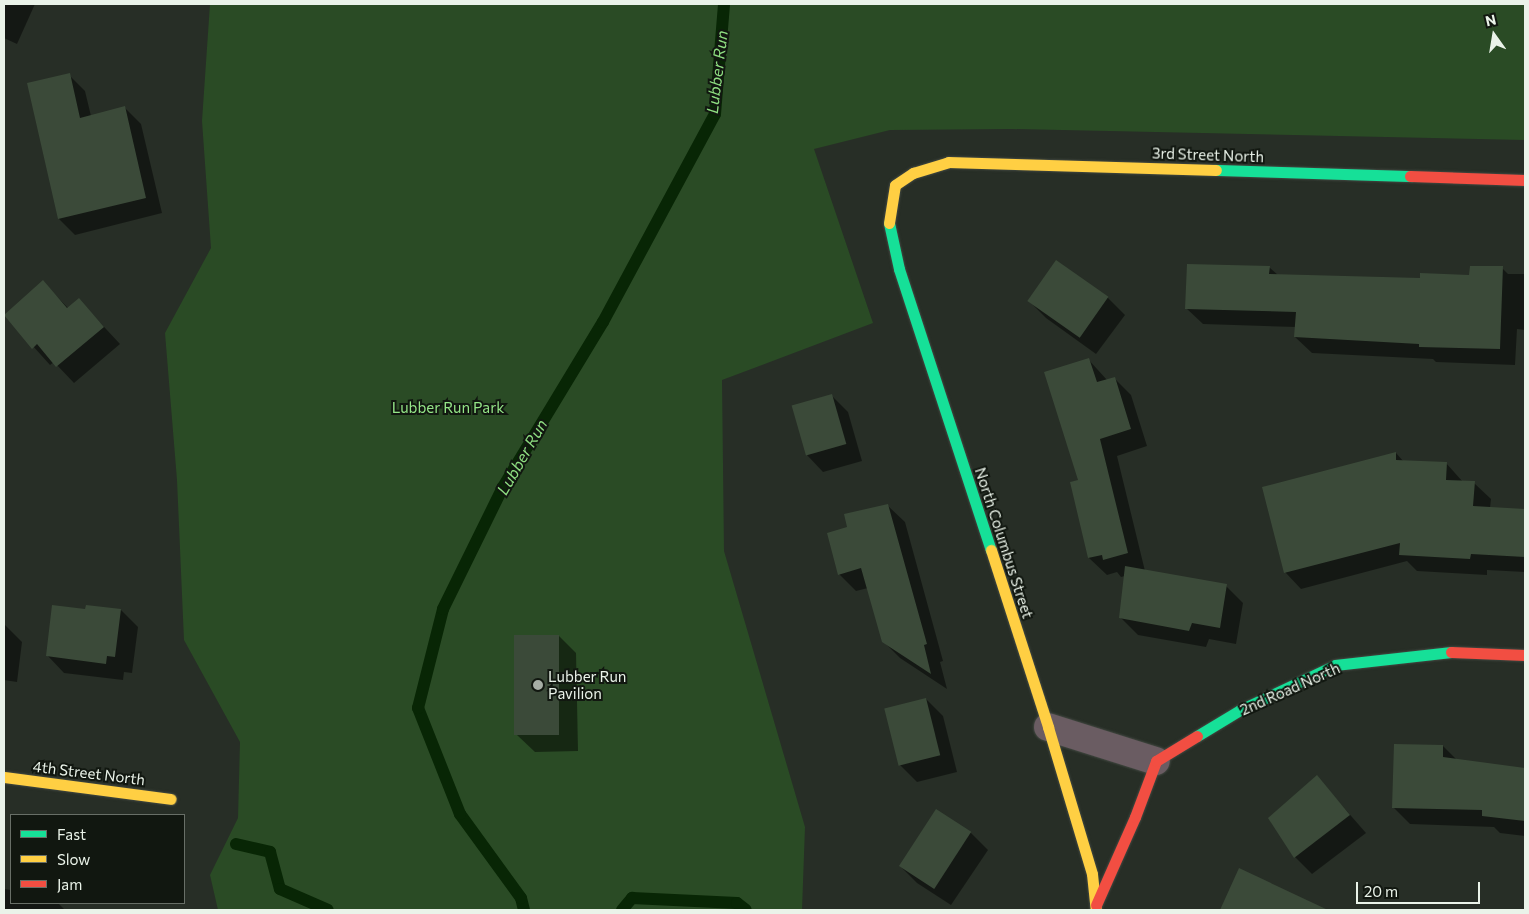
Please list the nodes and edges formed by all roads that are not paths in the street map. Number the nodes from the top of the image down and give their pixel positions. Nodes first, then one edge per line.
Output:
1 (1525, 180) edge
2 (895, 185) joint
3 (1525, 655) edge
4 (1048, 727) junction
5 (1156, 761) junction
6 (4, 777) edge
7 (171, 799) dead end
8 (1096, 908) edge

1 - 2 street, 3rd Street North
2 - 4 street, North Columbus Street
3 - 5 street, 2nd Road North
4 - 5 street
4 - 8 street, North Columbus Street
5 - 8 street
6 - 7 street, 4th Street North

